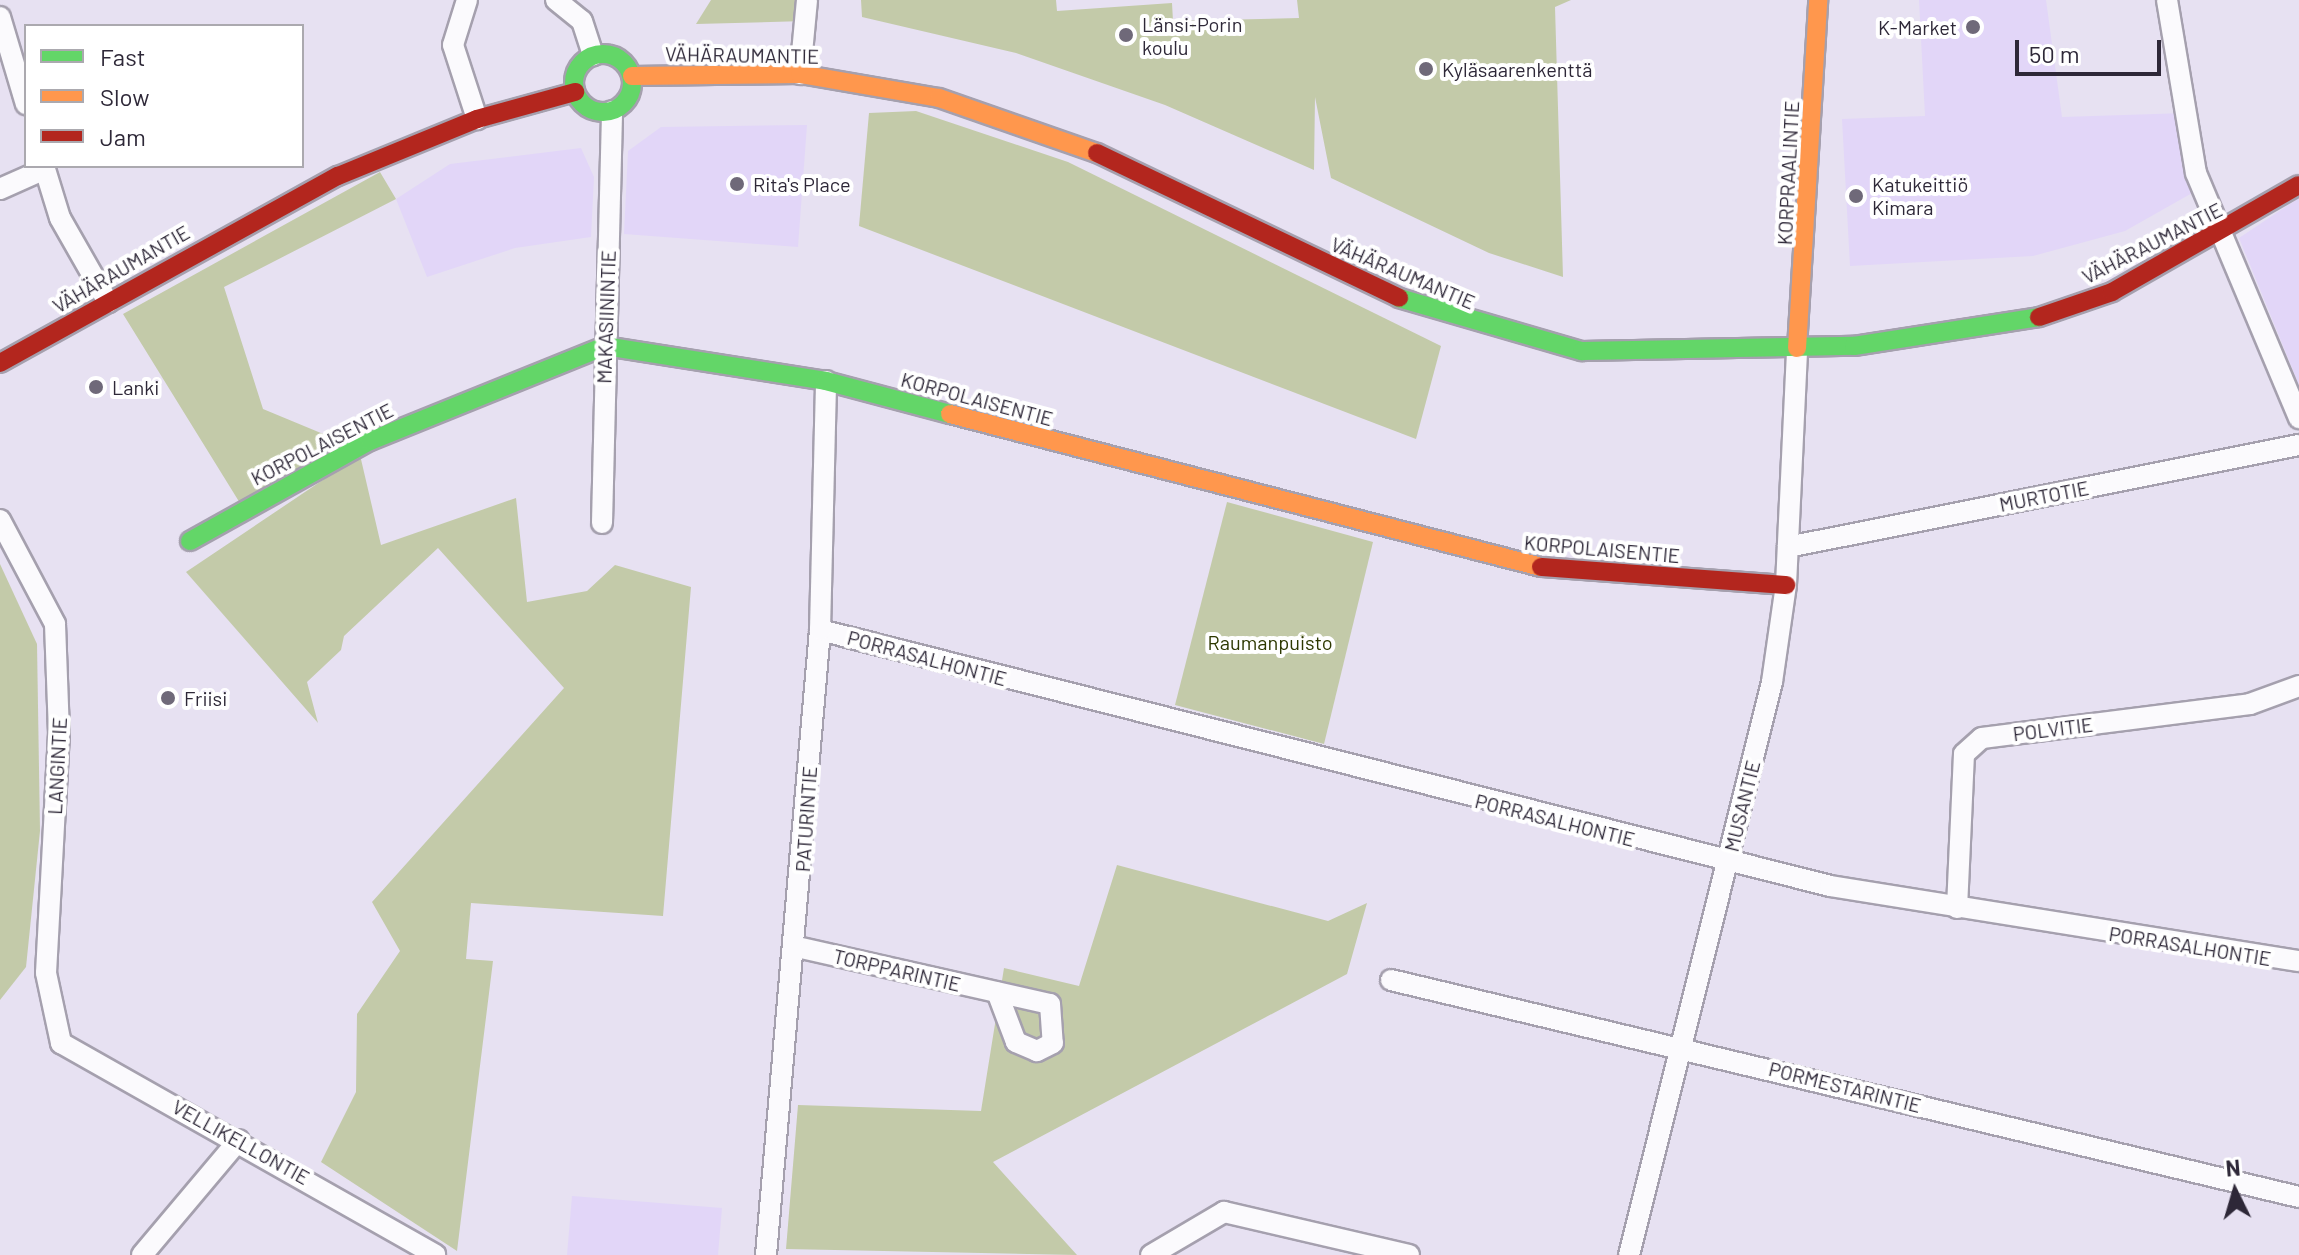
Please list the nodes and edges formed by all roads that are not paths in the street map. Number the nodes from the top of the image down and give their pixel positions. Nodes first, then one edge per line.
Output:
1 (467, 0) edge
2 (556, 0) edge
3 (807, 0) edge
4 (1818, 0) edge
5 (2167, 0) edge
6 (0, 17) edge
7 (593, 55) junction
8 (800, 74) junction
9 (632, 76) junction
10 (575, 92) junction
11 (24, 97) edge
12 (612, 111) junction
13 (477, 119) junction
14 (43, 168) edge
15 (45, 168) edge
16 (2299, 185) edge
17 (0, 189) edge
18 (2219, 234) junction
19 (108, 302) junction
20 (605, 346) junction
21 (1797, 348) junction
22 (0, 363) edge
23 (826, 381) junction
24 (2299, 418) edge
25 (2299, 445) edge
26 (0, 520) edge
27 (602, 523) dead end
28 (190, 541) dead end
29 (1788, 547) junction
30 (1786, 585) junction
31 (820, 630) junction
32 (2299, 686) edge
33 (1728, 864) junction
34 (1957, 908) junction
35 (797, 947) junction
36 (2299, 961) edge
37 (1391, 980) dead end
38 (997, 992) dead end
39 (52, 1026) joint
40 (1682, 1048) junction
41 (239, 1140) junction
42 (2299, 1197) edge
43 (142, 1255) edge
44 (435, 1255) edge
45 (766, 1255) edge
46 (1151, 1255) edge
47 (1409, 1255) edge
48 (1629, 1255) edge

1 - 13 street
2 - 7 street
3 - 8 street
4 - 21 main road, KORPRAALINTIE
5 - 18 street
6 - 11 street
7 - 9 main road
7 - 10 main road
8 - 9 main road, VÄHÄRAUMANTIE
8 - 21 main road, VÄHÄRAUMANTIE
9 - 12 main road
10 - 12 main road
10 - 13 main road, VÄHÄRAUMANTIE
12 - 20 street, MAKASIININTIE
13 - 19 main road, VÄHÄRAUMANTIE
14 - 17 street
15 - 19 street
16 - 18 main road, VÄHÄRAUMANTIE
18 - 21 main road, VÄHÄRAUMANTIE
18 - 24 street
19 - 22 main road, VÄHÄRAUMANTIE
20 - 23 main road, KORPOLAISENTIE
20 - 27 street, MAKASIININTIE
20 - 28 main road, KORPOLAISENTIE
21 - 29 street, MUSANTIE
23 - 30 main road, KORPOLAISENTIE
23 - 31 street, PATURINTIE
25 - 29 street, MURTOTIE
26 - 39 street, LANGINTIE
29 - 30 street, MUSANTIE
30 - 33 street, MUSANTIE
31 - 33 street, PORRASALHONTIE
31 - 35 street, PATURINTIE
32 - 34 street, POLVITIE
33 - 34 street, PORRASALHONTIE
33 - 40 street, MUSANTIE
34 - 36 street, PORRASALHONTIE
35 - 38 street, TORPPARINTIE
35 - 45 street, PATURINTIE
37 - 40 street, PORMESTARINTIE
39 - 41 street, VELLIKELLONTIE
40 - 42 street, PORMESTARINTIE
40 - 48 street, MUSANTIE
41 - 43 street
41 - 44 street, VELLIKELLONTIE
46 - 47 street

